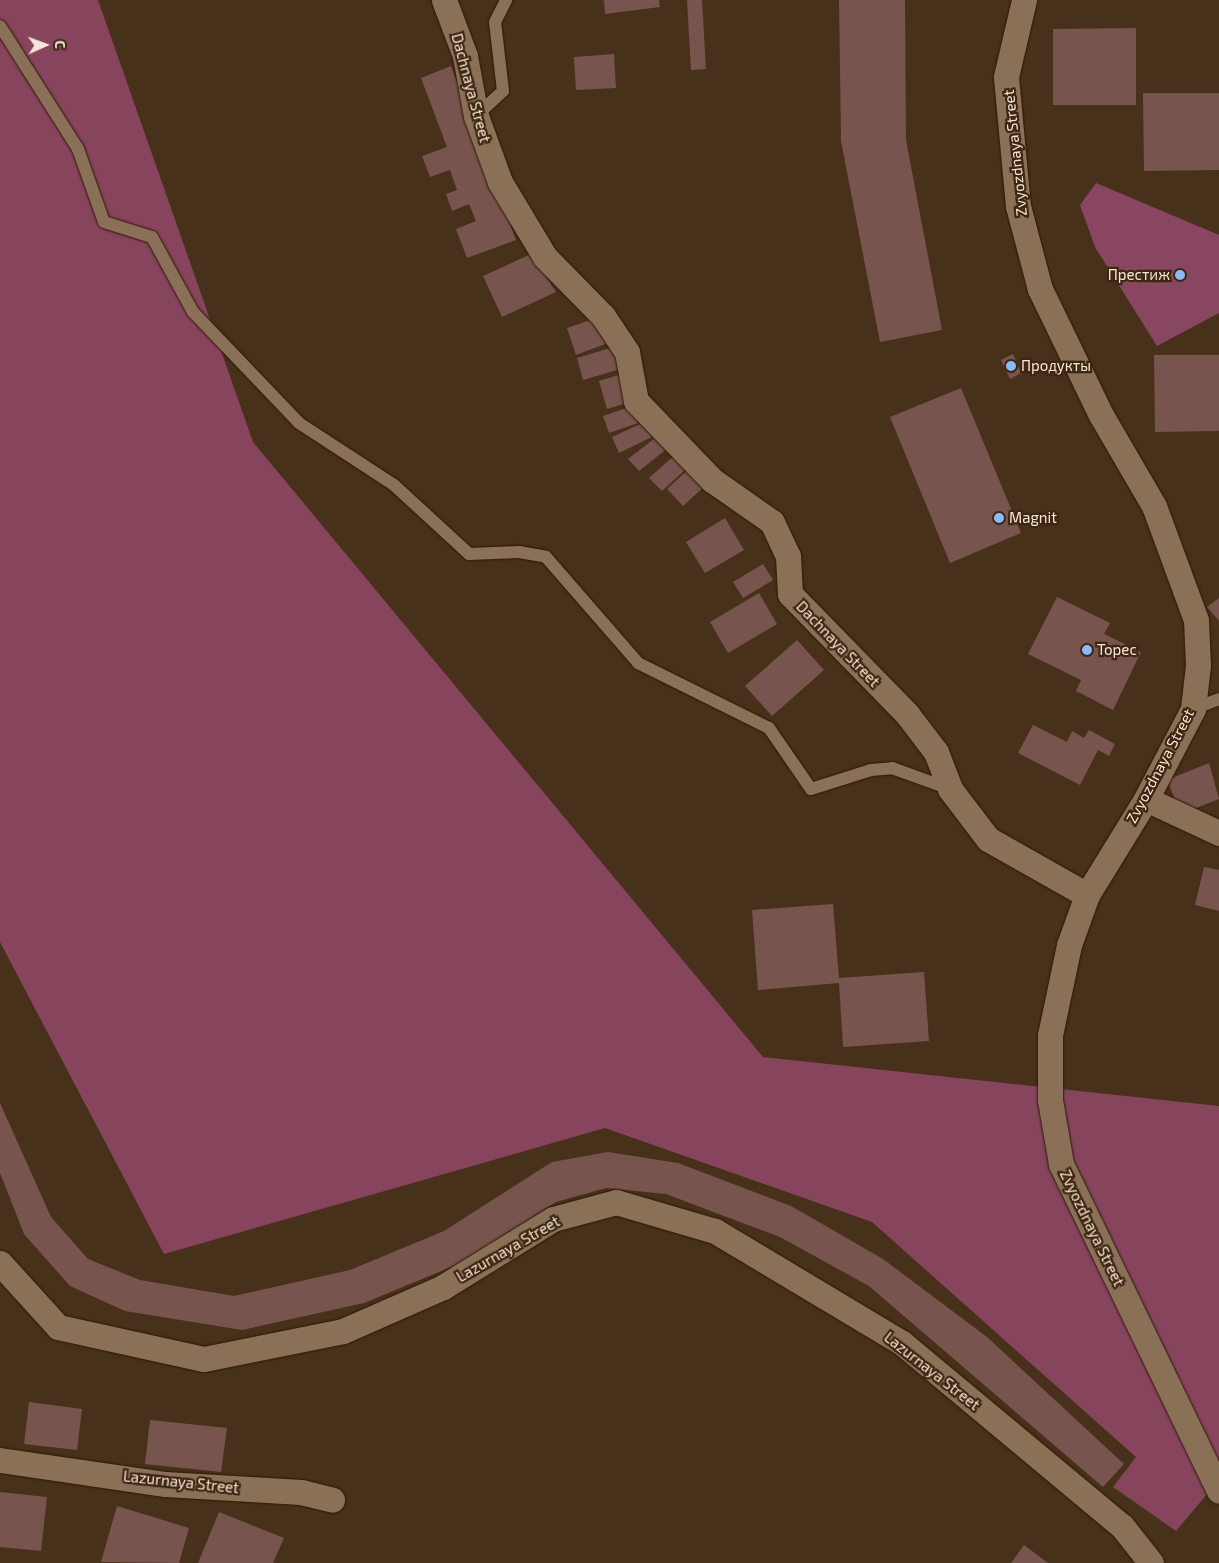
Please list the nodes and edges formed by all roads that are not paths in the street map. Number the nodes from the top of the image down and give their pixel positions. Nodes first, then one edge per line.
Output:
1 (444, 0) edge
2 (506, 0) edge
3 (1024, 0) edge
4 (0, 26) edge
5 (476, 116) junction
6 (1219, 699) edge
7 (1193, 709) junction
8 (950, 789) junction
9 (1146, 799) junction
10 (1219, 832) edge
11 (1088, 895) junction
12 (0, 1262) edge
13 (0, 1460) edge
14 (1219, 1491) edge
15 (332, 1500) dead end
16 (1151, 1563) edge

1 - 5 street, Dachnaya Street
2 - 5 lane
3 - 7 street, Zvyozdnaya Street
4 - 8 lane
5 - 8 street, Dachnaya Street
6 - 7 lane
7 - 9 street, Zvyozdnaya Street
8 - 11 street, Dachnaya Street
9 - 10 street
9 - 11 street, Zvyozdnaya Street
11 - 14 street, Zvyozdnaya Street
12 - 16 street, Lazurnaya Street
13 - 15 street, Lazurnaya Street

